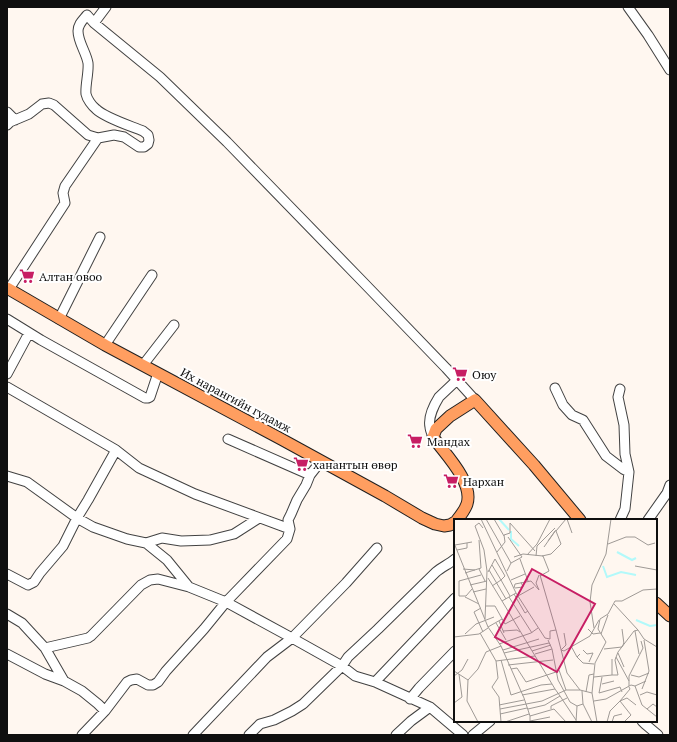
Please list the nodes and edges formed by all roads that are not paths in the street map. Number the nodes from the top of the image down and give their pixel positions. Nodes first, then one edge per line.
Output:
1 (106, 7) edge
2 (628, 7) edge
3 (94, 23) junction
4 (670, 70) edge
5 (7, 112) edge
6 (11, 123) edge
7 (98, 138) junction
8 (100, 237) dead end
9 (152, 274) dead end
10 (8, 289) edge
11 (7, 319) edge
12 (59, 319) junction
13 (174, 325) dead end
14 (30, 333) junction
15 (105, 345) junction
16 (143, 365) junction
17 (158, 373) junction
18 (7, 374) edge
19 (456, 380) junction
20 (7, 387) edge
21 (555, 388) dead end
22 (620, 389) dead end
23 (475, 400) junction
24 (432, 437) junction
25 (228, 439) dead end
26 (116, 450) junction
27 (321, 461) junction
28 (629, 472) junction
29 (310, 475) junction
30 (7, 476) edge
31 (670, 485) edge
32 (76, 518) junction
33 (259, 518) junction
34 (458, 519) edge
35 (579, 519) edge
36 (620, 519) edge
37 (649, 519) edge
38 (454, 523) edge
39 (290, 529) junction
40 (146, 543) junction
41 (378, 548) dead end
42 (454, 559) edge
43 (7, 574) edge
44 (189, 587) junction
45 (454, 599) edge
46 (226, 602) junction
47 (657, 604) edge
48 (7, 614) edge
49 (670, 616) edge
50 (292, 638) junction
51 (45, 648) junction
52 (454, 652) edge
53 (7, 654) edge
54 (342, 666) junction
55 (64, 682) junction
56 (376, 682) junction
57 (410, 699) junction
58 (430, 707) junction
59 (105, 711) junction
60 (489, 722) edge
61 (643, 722) edge
62 (82, 735) edge
63 (193, 735) edge
64 (249, 735) edge
65 (396, 735) edge
66 (463, 735) edge
67 (473, 735) edge
68 (658, 735) edge

1 - 3 street
2 - 4 street
3 - 7 street
3 - 19 street
5 - 6 street
6 - 7 street
7 - 10 street
8 - 12 street
9 - 15 street
10 - 12 main road, Их нарангийн гудамж
11 - 14 street
12 - 15 main road, Их нарангийн гудамж
13 - 16 street
14 - 17 street
14 - 18 street
15 - 16 main road, Их нарангийн гудамж
16 - 17 main road, Их нарангийн гудамж
17 - 27 main road, Их нарангийн гудамж
19 - 23 street
19 - 24 street
20 - 26 street
21 - 28 street
22 - 28 street
23 - 24 main road
23 - 35 main road
24 - 34 main road
25 - 29 street
26 - 32 street
26 - 33 street
27 - 29 street
27 - 38 main road, Их нарангийн гудамж
28 - 36 street
29 - 39 street
30 - 32 street
31 - 37 street
32 - 40 street
32 - 43 street
33 - 39 street
33 - 40 street
39 - 46 street
40 - 44 street
41 - 50 street
42 - 54 street
44 - 46 street
44 - 51 street
45 - 56 street
46 - 50 street
46 - 59 street
47 - 49 main road
48 - 51 street
50 - 54 street
50 - 63 street
51 - 55 street
52 - 57 street
53 - 55 street
54 - 56 street
54 - 64 street
55 - 59 street
56 - 57 street
57 - 58 street
58 - 65 street
58 - 66 street
59 - 62 street
60 - 67 street
61 - 68 street

